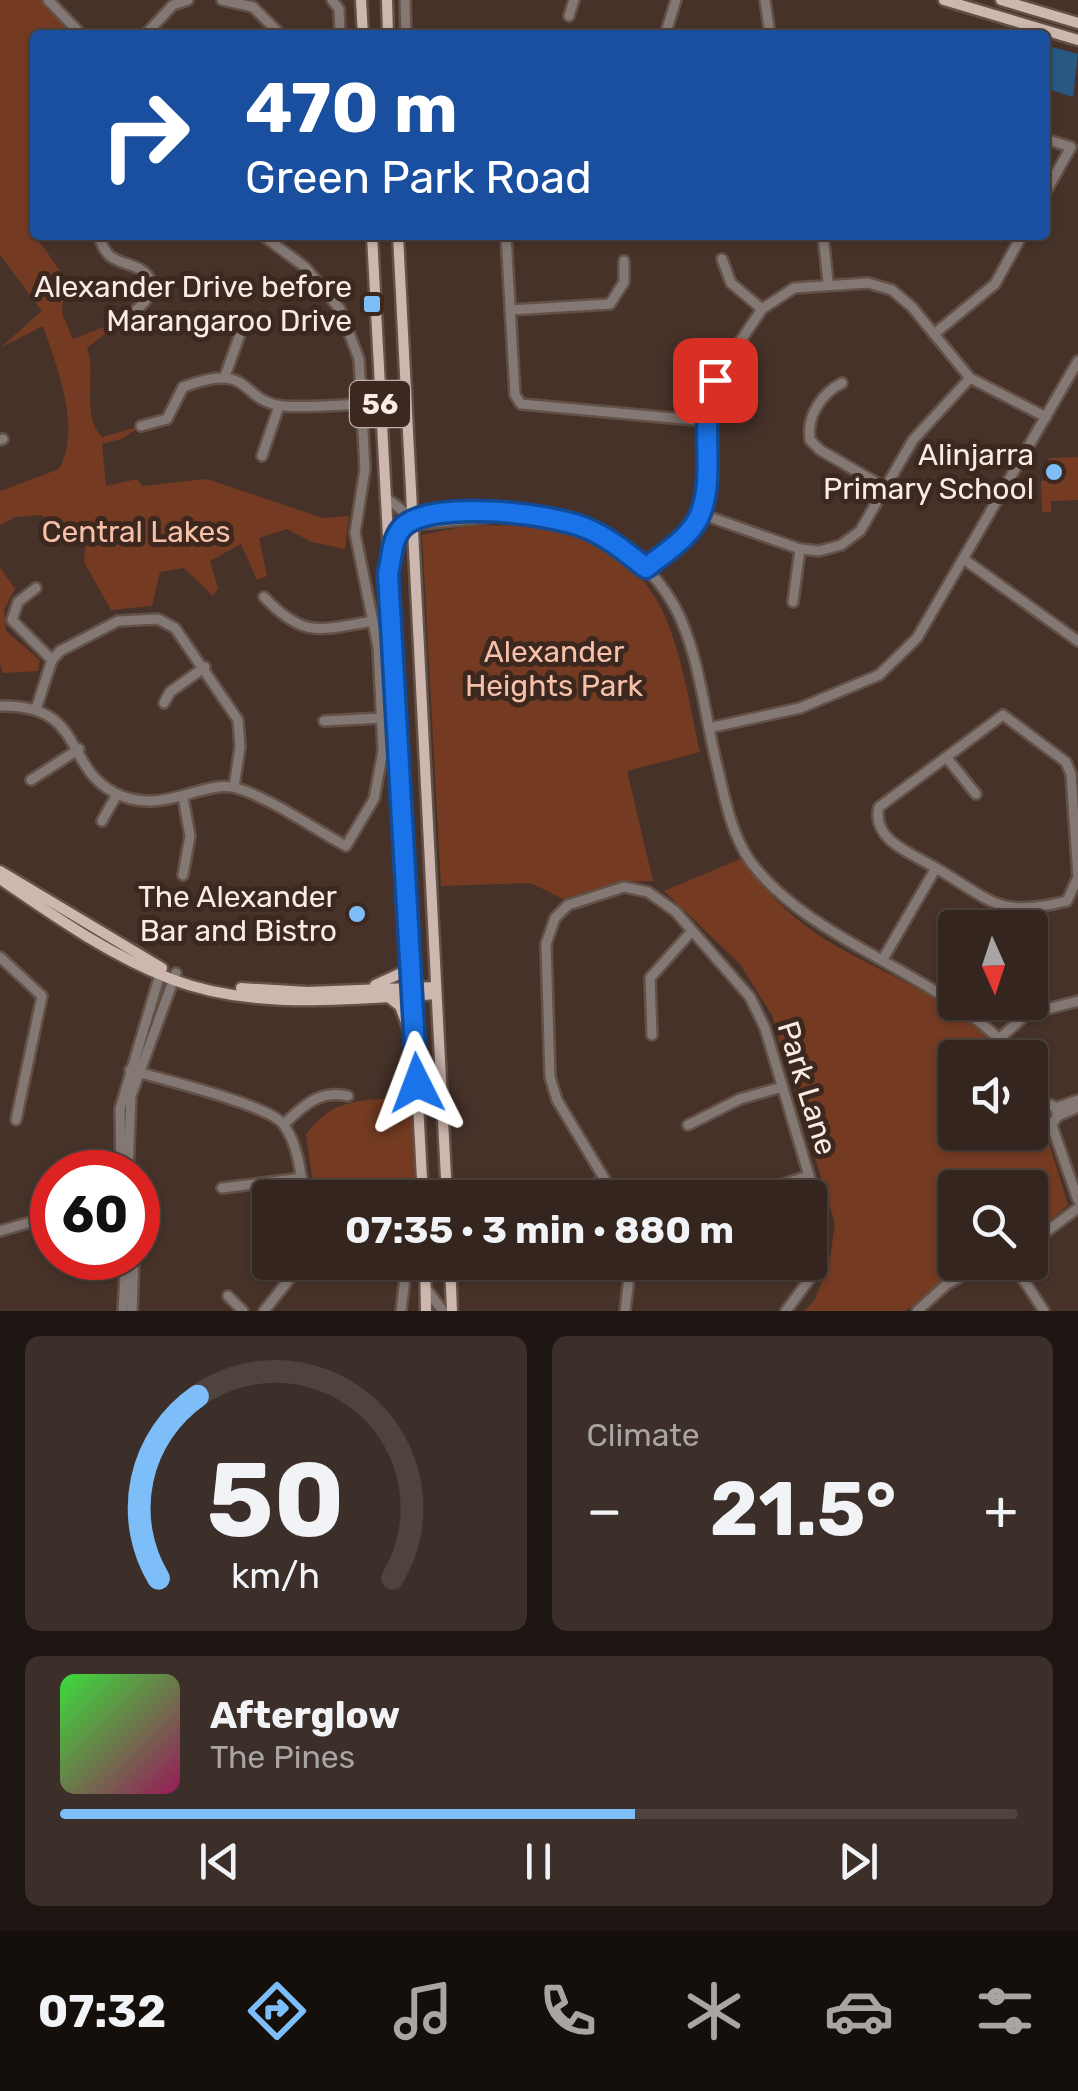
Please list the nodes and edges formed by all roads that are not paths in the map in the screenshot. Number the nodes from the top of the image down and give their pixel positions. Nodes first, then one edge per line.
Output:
1 (48, 0) edge
2 (188, 0) edge
3 (222, 0) edge
4 (332, 0) edge
5 (361, 0) edge
6 (387, 0) edge
7 (404, 0) edge
8 (574, 0) edge
9 (676, 0) edge
10 (765, 0) edge
11 (944, 0) edge
12 (1001, 0) edge
13 (172, 2) edge
14 (569, 16) dead end
15 (1078, 23) edge
16 (77, 30) edge
17 (149, 30) edge
18 (276, 30) edge
19 (340, 30) edge
20 (363, 30) edge
21 (388, 30) edge
22 (406, 30) edge
23 (667, 30) edge
24 (769, 30) edge
25 (1044, 30) edge
26 (1050, 32) edge
27 (1078, 40) edge
28 (1050, 141) edge
29 (1050, 184) edge
30 (101, 240) edge
31 (269, 240) edge
32 (284, 240) edge
33 (372, 240) edge
34 (398, 240) edge
35 (506, 240) edge
36 (824, 240) edge
37 (1019, 240) edge
38 (279, 248) junction
39 (722, 259) dead end
40 (624, 260) dead end
41 (828, 282) junction
42 (762, 309) junction
43 (510, 310) junction
44 (124, 319) dead end
45 (934, 334) junction
46 (238, 337) dead end
47 (1078, 361) edge
48 (225, 376) junction
49 (970, 378) junction
50 (842, 383) dead end
51 (362, 404) junction
52 (279, 406) junction
53 (1046, 417) junction
54 (705, 421) junction
55 (141, 426) dead end
56 (262, 456) dead end
57 (884, 487) junction
58 (385, 496) junction
59 (701, 514) junction
60 (414, 520) junction
61 (800, 549) junction
62 (965, 560) junction
63 (646, 568) junction
64 (388, 573) junction
65 (36, 588) dead end
66 (264, 596) dead end
67 (793, 602) dead end
68 (374, 621) junction
69 (1078, 640) edge
70 (52, 660) junction
71 (204, 667) junction
72 (164, 703) dead end
73 (0, 706) edge
74 (36, 708) junction
75 (381, 718) junction
76 (324, 720) dead end
77 (708, 728) junction
78 (79, 749) junction
79 (947, 758) junction
80 (31, 780) dead end
81 (234, 787) junction
82 (117, 794) junction
83 (976, 794) dead end
84 (183, 797) junction
85 (102, 822) dead end
86 (936, 868) junction
87 (0, 874) edge
88 (183, 875) dead end
89 (692, 932) junction
90 (0, 957) edge
91 (883, 959) junction
92 (410, 969) junction
93 (161, 971) junction
94 (175, 976) junction
95 (359, 990) junction
96 (436, 991) junction
97 (412, 992) junction
98 (384, 997) junction
99 (1078, 1002) edge
100 (652, 1036) dead end
101 (1000, 1038) joint
102 (415, 1045) junction
103 (134, 1071) junction
104 (782, 1087) junction
105 (348, 1096) dead end
106 (1078, 1103) edge
107 (1048, 1107) edge
108 (1052, 1113) junction
109 (16, 1120) dead end
110 (284, 1124) junction
111 (688, 1125) dead end
112 (123, 1150) edge
113 (808, 1176) junction
114 (302, 1178) joint
115 (604, 1179) edge
116 (422, 1180) edge
117 (446, 1180) edge
118 (796, 1180) edge
119 (222, 1188) dead end
120 (1078, 1200) edge
121 (1078, 1208) edge
122 (30, 1222) edge
123 (1048, 1230) edge
124 (0, 1231) edge
125 (125, 1280) edge
126 (133, 1280) edge
127 (289, 1280) edge
128 (404, 1280) edge
129 (426, 1280) edge
130 (451, 1280) edge
131 (629, 1280) edge
132 (954, 1280) edge
133 (1024, 1280) edge
134 (426, 1288) junction
135 (228, 1296) dead end
136 (124, 1311) edge
137 (132, 1311) edge
138 (242, 1311) edge
139 (264, 1311) edge
140 (401, 1311) edge
141 (426, 1311) edge
142 (443, 1311) edge
143 (452, 1311) edge
144 (625, 1311) edge
145 (786, 1311) edge
146 (918, 1311) edge
147 (1044, 1311) edge

1 - 16 street
2 - 13 street
3 - 18 street
4 - 19 street
5 - 20 main road
6 - 21 main road
7 - 22 street
8 - 14 street
9 - 23 street
10 - 24 street
11 - 25 main road
12 - 15 main road
13 - 17 street
26 - 27 main road
28 - 29 street
30 - 44 street
31 - 38 street
32 - 38 street
33 - 58 main road, 56
34 - 60 main road, 56
35 - 43 street
36 - 41 street
37 - 45 street
38 - 51 street
39 - 42 street
40 - 43 street
41 - 42 street
41 - 45 street
42 - 54 street
43 - 54 street
45 - 49 street
46 - 48 street
47 - 53 street
48 - 52 street
48 - 55 street
49 - 53 street
49 - 57 street
50 - 57 street
51 - 52 street
51 - 68 street
52 - 56 street
53 - 62 street
54 - 59 street
57 - 61 street
58 - 60 street
58 - 64 main road, 56
59 - 61 street
59 - 63 street
60 - 63 street
60 - 64 street
60 - 96 main road, 56
61 - 67 street
62 - 69 street
62 - 77 street
63 - 77 street
64 - 92 main road, 56
65 - 70 street
66 - 68 street
68 - 75 street
70 - 71 street
70 - 74 street
71 - 72 street
71 - 81 street
73 - 74 street
74 - 78 street
75 - 76 street
75 - 81 street
77 - 91 street
78 - 80 street
78 - 82 street
79 - 83 street
79 - 86 street
79 - 86 street
81 - 84 street
82 - 84 street
82 - 85 street
84 - 88 street
86 - 91 street
87 - 93 main road
89 - 100 street
89 - 104 street, Park Lane
89 - 115 street, Park Lane
90 - 109 street
91 - 101 street
92 - 95 main road
92 - 97 main road, 56
93 - 94 main road
93 - 103 street
94 - 95 main road
94 - 98 main road
94 - 103 street
95 - 97 main road
96 - 97 main road
96 - 117 main road, 56
97 - 98 main road
97 - 102 main road, 56
98 - 102 main road
99 - 101 street
102 - 116 main road, 56
103 - 110 street
103 - 112 street
104 - 111 street
104 - 113 street, Park Lane
105 - 110 street
106 - 108 street
107 - 108 street
108 - 120 street
110 - 114 street
113 - 118 street
113 - 145 street, Park Lane
114 - 119 street
121 - 123 street
122 - 124 street
125 - 136 street
126 - 137 street
127 - 139 street
128 - 140 street
129 - 134 main road
130 - 143 main road
131 - 144 street
132 - 146 street
133 - 147 street
134 - 141 main road
134 - 142 street
135 - 138 street

